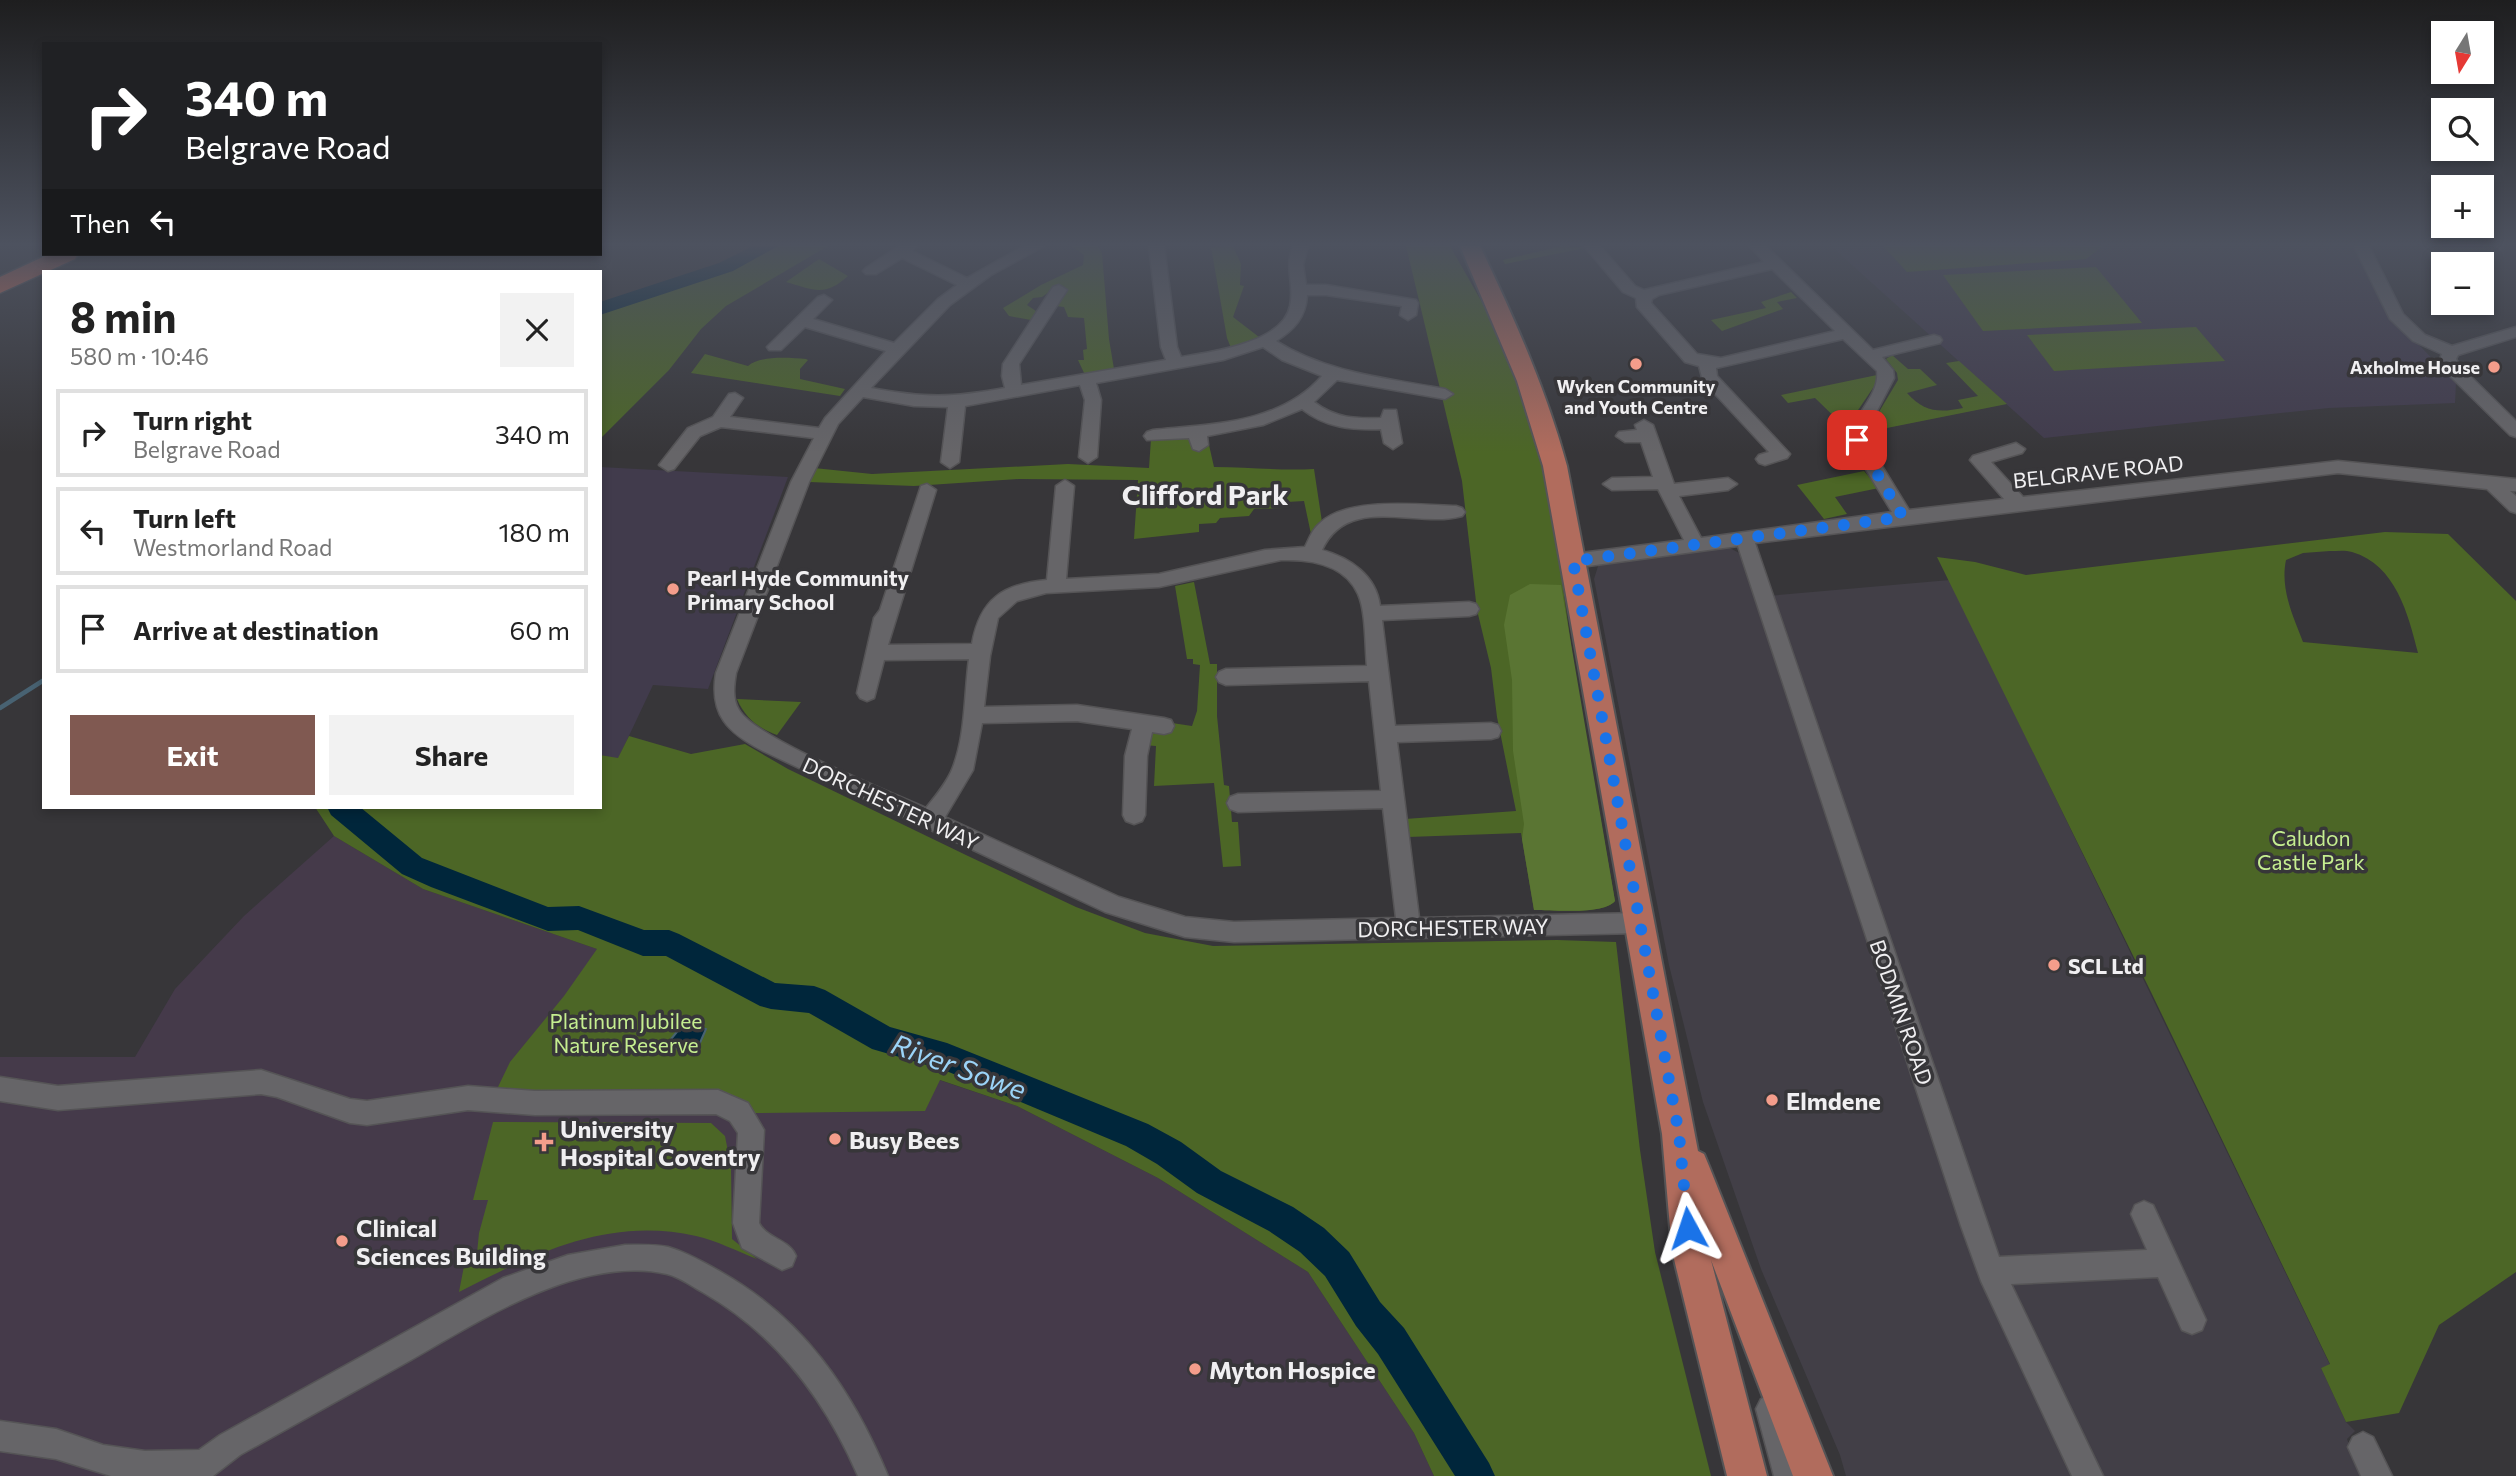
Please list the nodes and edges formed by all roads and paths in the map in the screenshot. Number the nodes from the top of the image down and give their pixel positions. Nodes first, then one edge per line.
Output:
1 (809, 315) edge
2 (931, 315) edge
3 (1043, 315) edge
4 (1164, 315) edge
5 (1294, 315) edge
6 (1503, 315) edge
7 (1650, 315) edge
8 (1828, 315) edge
9 (2395, 315) edge
10 (803, 321) junction
11 (2516, 332) edge
12 (1847, 333) junction
13 (1934, 340) dead end
14 (1264, 341) junction
15 (775, 347) dead end
16 (897, 349) junction
17 (2451, 352) junction
18 (1871, 355) junction
19 (1175, 363) junction
20 (1707, 363) junction
21 (1333, 374) junction
22 (1087, 380) junction
23 (858, 391) junction
24 (1015, 392) junction
25 (1445, 394) dead end
26 (735, 398) dead end
27 (957, 402) junction
28 (1305, 403) junction
29 (719, 421) junction
30 (2516, 431) edge
31 (823, 434) junction
32 (1153, 436) dead end
33 (1625, 436) dead end
34 (1393, 443) dead end
35 (2015, 449) dead end
36 (1088, 457) dead end
37 (1765, 459) dead end
38 (950, 462) dead end
39 (668, 465) dead end
40 (1612, 484) dead end
41 (1728, 484) dead end
42 (2493, 484) junction
43 (2516, 485) edge
44 (1065, 486) dead end
45 (1666, 487) junction
46 (928, 490) dead end
47 (2018, 503) junction
48 (2516, 507) edge
49 (1456, 512) dead end
50 (1903, 517) junction
51 (1744, 537) junction
52 (1690, 545) junction
53 (1572, 552) junction
54 (1311, 554) junction
55 (1056, 586) junction
56 (1470, 610) dead end
57 (1372, 613) junction
58 (981, 651) junction
59 (878, 653) junction
60 (1378, 673) junction
61 (1226, 678) dead end
62 (867, 693) dead end
63 (975, 715) junction
64 (1492, 731) dead end
65 (1385, 734) junction
66 (1391, 799) junction
67 (1237, 802) dead end
68 (1134, 815) dead end
69 (929, 821) junction
70 (1640, 923) junction
71 (1408, 926) junction
72 (0, 1089) edge
73 (1679, 1134) junction
74 (2144, 1214) dead end
75 (782, 1256) dead end
76 (2166, 1263) junction
77 (1991, 1271) junction
78 (2192, 1320) dead end
79 (1765, 1355) junction
80 (0, 1436) edge
81 (2363, 1447) dead end
82 (204, 1471) edge
83 (873, 1476) edge
84 (1746, 1476) edge
85 (1788, 1476) edge
86 (1813, 1476) edge
87 (2088, 1476) edge
88 (2377, 1476) edge

1 - 10 street
2 - 16 street, DORCHESTER WAY
3 - 24 street
4 - 19 street
5 - 14 street
6 - 53 main road
7 - 20 street
8 - 12 street
9 - 17 street
10 - 15 street
10 - 16 street
11 - 17 street
12 - 18 street
12 - 20 street
13 - 18 street
14 - 19 street
14 - 21 street
16 - 23 street, DORCHESTER WAY
17 - 30 street
18 - 50 street
19 - 22 street
20 - 37 street
21 - 25 street
21 - 28 street
22 - 24 street
22 - 36 street
23 - 27 street
23 - 31 street, DORCHESTER WAY
24 - 27 street
26 - 29 street
27 - 38 street
28 - 32 street
28 - 34 street
29 - 31 street
29 - 39 street
31 - 69 street, DORCHESTER WAY
33 - 45 street
35 - 47 street
40 - 45 street
41 - 45 street
42 - 43 street, BELGRAVE ROAD
42 - 47 street, BELGRAVE ROAD
42 - 48 street
44 - 55 street
45 - 52 street
46 - 59 street
47 - 50 street, BELGRAVE ROAD
49 - 54 street
50 - 51 street, BELGRAVE ROAD
51 - 52 street, BELGRAVE ROAD
51 - 77 street, BODMIN ROAD
52 - 53 street, BELGRAVE ROAD
53 - 70 main road
54 - 55 street
54 - 57 street
55 - 58 street
56 - 57 street
57 - 60 street
58 - 59 street
58 - 63 street
59 - 62 street
60 - 61 street
60 - 65 street
63 - 68 street
63 - 69 street
64 - 65 street
65 - 66 street
66 - 67 street
66 - 71 street
69 - 71 street, DORCHESTER WAY
70 - 71 street, DORCHESTER WAY
70 - 73 main road
72 - 75 street
73 - 79 main road
73 - 84 main road
74 - 76 street
76 - 77 street
76 - 78 street
77 - 87 street, BODMIN ROAD
79 - 85 street
79 - 86 main road
80 - 82 street
81 - 88 street
82 - 83 street

